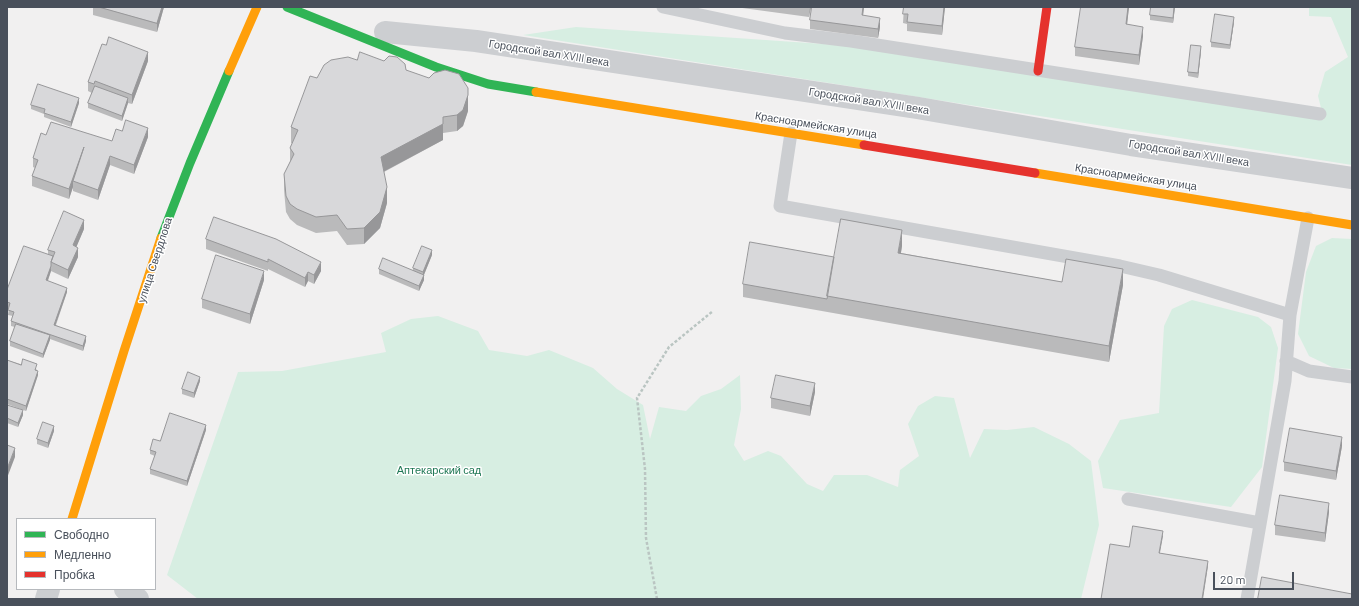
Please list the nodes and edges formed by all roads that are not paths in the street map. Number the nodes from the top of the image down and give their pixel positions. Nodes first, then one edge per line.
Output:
1 (257, 7) edge
2 (287, 7) edge
3 (663, 7) edge
4 (1047, 7) edge
5 (385, 32) dead end
6 (1038, 71) junction
7 (1320, 114) dead end
8 (791, 133) junction
9 (1352, 178) edge
10 (1308, 218) junction
11 (1352, 226) edge
12 (1290, 315) junction
13 (1286, 361) junction
14 (1352, 377) edge
15 (1128, 499) dead end
16 (72, 518) edge
17 (1260, 523) junction
18 (126, 590) edge
19 (138, 599) edge
20 (1247, 599) edge

1 - 16 street, улица Свердлова
2 - 8 street, Красноармейская улица
3 - 6 lane
4 - 6 street
5 - 9 street, Городской вал XVIII века
6 - 7 lane
8 - 10 street, Красноармейская улица
8 - 12 lane
10 - 11 street, Красноармейская улица
10 - 12 lane
12 - 13 lane
13 - 14 lane
13 - 17 lane
15 - 17 lane
17 - 20 lane
18 - 19 street

